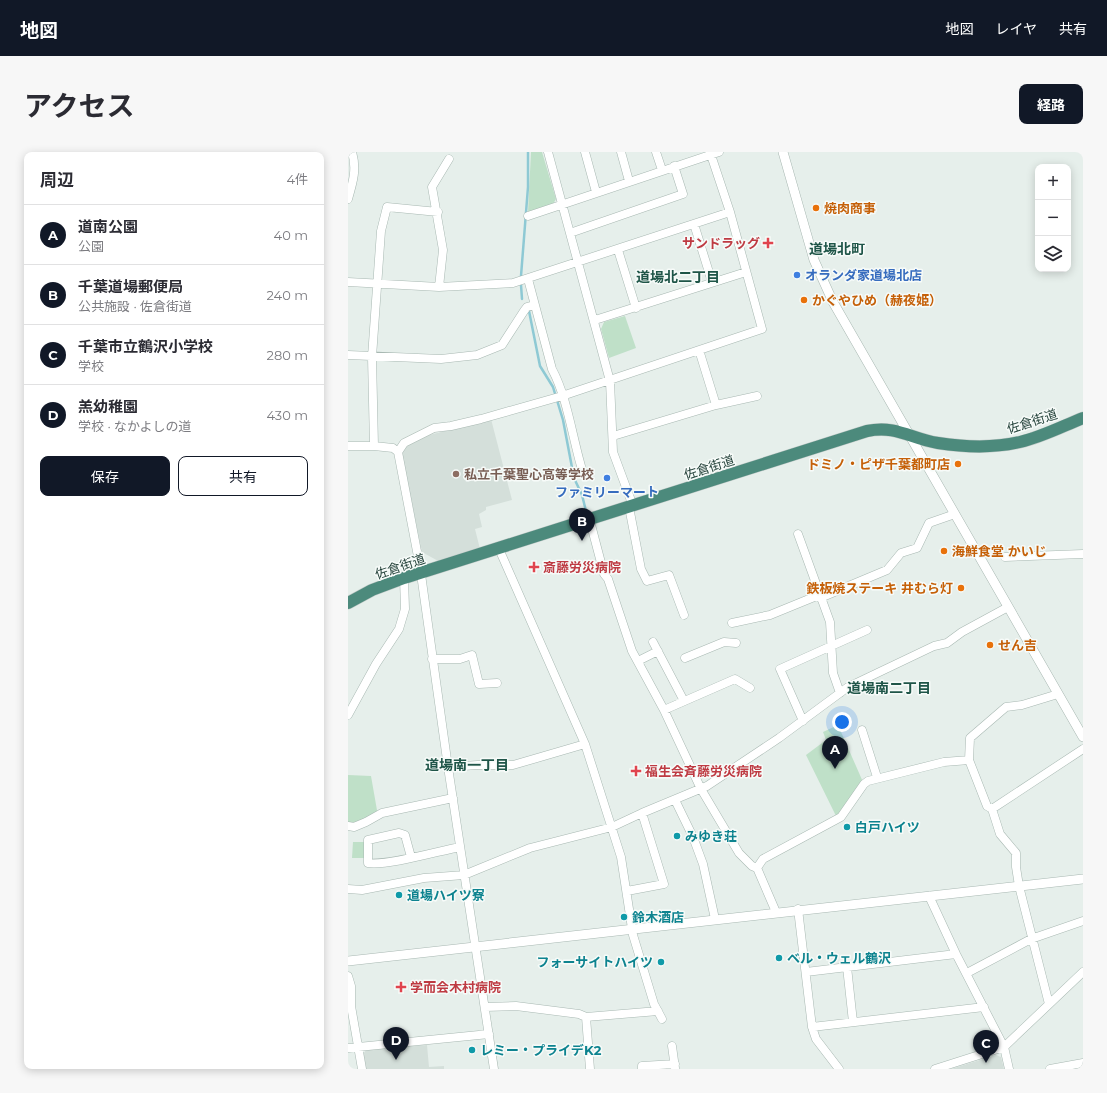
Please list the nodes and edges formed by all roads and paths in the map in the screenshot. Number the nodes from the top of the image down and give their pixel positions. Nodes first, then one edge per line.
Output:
1 (352, 152) edge
2 (548, 152) edge
3 (585, 152) edge
4 (621, 152) edge
5 (656, 152) edge
6 (783, 152) edge
7 (713, 153) edge
8 (449, 158) dead end
9 (674, 166) junction
10 (662, 170) junction
11 (629, 182) junction
12 (596, 192) junction
13 (348, 199) edge
14 (561, 205) junction
15 (438, 212) junction
16 (730, 212) junction
17 (528, 216) dead end
18 (694, 224) junction
19 (570, 233) junction
20 (618, 250) junction
21 (578, 263) junction
22 (746, 272) junction
23 (528, 279) junction
24 (348, 282) edge
25 (712, 282) junction
26 (377, 283) junction
27 (438, 287) junction
28 (534, 305) junction
29 (636, 308) junction
30 (594, 320) junction
31 (699, 350) junction
32 (348, 355) edge
33 (372, 357) junction
34 (610, 382) junction
35 (758, 396) dead end
36 (557, 398) junction
37 (716, 405) junction
38 (1083, 418) edge
39 (907, 434) junction
40 (613, 436) junction
41 (348, 446) edge
42 (374, 446) junction
43 (398, 452) junction
44 (581, 466) dead end
45 (631, 507) junction
46 (955, 514) junction
47 (590, 521) junction
48 (798, 534) dead end
49 (499, 549) junction
50 (1083, 554) edge
51 (1005, 556) dead end
52 (420, 573) junction
53 (404, 578) junction
54 (820, 597) junction
55 (348, 603) edge
56 (1008, 607) junction
57 (684, 615) dead end
58 (732, 623) dead end
59 (867, 630) dead end
60 (653, 642) dead end
61 (736, 643) dead end
62 (832, 646) junction
63 (658, 651) junction
64 (685, 658) dead end
65 (432, 660) junction
66 (638, 661) junction
67 (497, 683) dead end
68 (750, 688) dead end
69 (840, 693) junction
70 (1058, 694) junction
71 (684, 701) junction
72 (664, 710) junction
73 (348, 715) edge
74 (803, 721) junction
75 (862, 730) dead end
76 (1083, 737) edge
77 (584, 744) junction
78 (1083, 749) edge
79 (969, 760) junction
80 (448, 768) junction
81 (877, 777) junction
82 (701, 789) junction
83 (452, 798) junction
84 (675, 800) junction
85 (992, 809) junction
86 (642, 813) junction
87 (348, 826) edge
88 (612, 827) junction
89 (460, 847) junction
90 (411, 857) junction
91 (757, 868) junction
92 (464, 875) junction
93 (1082, 881) edge
94 (1019, 886) junction
95 (348, 889) edge
96 (627, 892) junction
97 (929, 896) junction
98 (798, 909) junction
99 (776, 912) junction
100 (715, 919) junction
101 (1083, 921) edge
102 (633, 929) junction
103 (1031, 939) junction
104 (474, 946) junction
105 (956, 954) junction
106 (348, 961) edge
107 (847, 967) junction
108 (806, 972) junction
109 (1083, 972) edge
110 (967, 973) junction
111 (348, 976) edge
112 (1049, 1004) junction
113 (485, 1007) junction
114 (984, 1007) junction
115 (658, 1011) junction
116 (586, 1017) junction
117 (662, 1019) dead end
118 (853, 1022) junction
119 (812, 1027) junction
120 (489, 1034) junction
121 (672, 1046) dead end
122 (1004, 1047) junction
123 (348, 1048) edge
124 (359, 1048) junction
125 (1083, 1063) edge
126 (675, 1067) edge
127 (362, 1069) edge
128 (494, 1069) edge
129 (590, 1069) edge
130 (642, 1069) edge
131 (839, 1069) edge
132 (935, 1069) edge
133 (1008, 1069) edge
134 (1050, 1069) edge

1 - 13 street
2 - 14 street
3 - 12 street
4 - 11 street
5 - 10 street
6 - 39 street
7 - 9 street
7 - 16 street
8 - 15 street
9 - 10 street
9 - 19 street
10 - 11 street
11 - 12 street
12 - 14 street
14 - 17 street
14 - 19 street
15 - 26 street
15 - 27 street
16 - 18 street
16 - 22 street
18 - 20 street
18 - 25 street
19 - 21 street
20 - 21 street
20 - 29 street
21 - 23 street
21 - 30 street
22 - 25 street
22 - 31 street
23 - 27 street
23 - 28 street
24 - 26 street
25 - 29 street
26 - 27 street
26 - 33 street
28 - 33 street
28 - 36 street
29 - 30 street
30 - 34 street
31 - 34 street
31 - 37 street
32 - 33 street
33 - 42 street
34 - 36 street
34 - 40 street
35 - 37 street
36 - 43 street
36 - 44 street
37 - 40 street
38 - 39 highway, 佐倉街道
39 - 45 highway, 佐倉街道
39 - 46 street
40 - 45 street
41 - 42 street
42 - 43 street
43 - 52 street
45 - 47 highway, 佐倉街道
45 - 57 street
46 - 54 street
46 - 56 street
47 - 49 highway, 佐倉街道
47 - 66 street
48 - 54 street
49 - 52 highway, 佐倉街道
49 - 77 street
50 - 51 street
52 - 53 highway, 佐倉街道
52 - 65 street
53 - 55 highway, 佐倉街道
53 - 73 street
54 - 58 street
54 - 62 street
56 - 69 street
56 - 70 street
59 - 62 street
60 - 63 street
61 - 64 street
62 - 69 street
62 - 74 street
63 - 66 street
63 - 71 street
65 - 67 street
65 - 80 street
66 - 72 street
68 - 71 street
69 - 74 street
70 - 76 street
70 - 79 street
71 - 72 street
72 - 82 street
74 - 82 street
75 - 81 street
77 - 80 street
77 - 88 street
78 - 85 street
79 - 81 street
79 - 85 street
80 - 83 street
81 - 91 street
82 - 84 street
82 - 91 street
83 - 87 street
83 - 89 street
84 - 86 street
84 - 100 street
85 - 94 street
86 - 88 street
86 - 96 street
88 - 92 street
88 - 96 street
89 - 90 street
89 - 92 street
90 - 90 street
91 - 99 street
92 - 95 street
92 - 104 street
93 - 94 street
94 - 97 street
94 - 103 street
96 - 102 street
97 - 98 street
97 - 105 street
98 - 99 street
98 - 108 street
99 - 100 street
100 - 102 street
101 - 103 street
102 - 104 street
102 - 115 street
103 - 110 street
103 - 112 street
104 - 106 street
104 - 113 street
105 - 107 street
105 - 110 street
107 - 108 street
107 - 118 street
108 - 119 street
109 - 112 street
110 - 114 street
111 - 124 street
112 - 122 street
113 - 116 street
113 - 120 street
114 - 118 street
114 - 122 street
115 - 116 street
115 - 117 street
116 - 129 street
118 - 119 street
119 - 131 street
120 - 124 street
120 - 128 street
121 - 126 street
122 - 132 street
122 - 133 street
123 - 124 street
124 - 127 street
125 - 134 street
126 - 130 street

